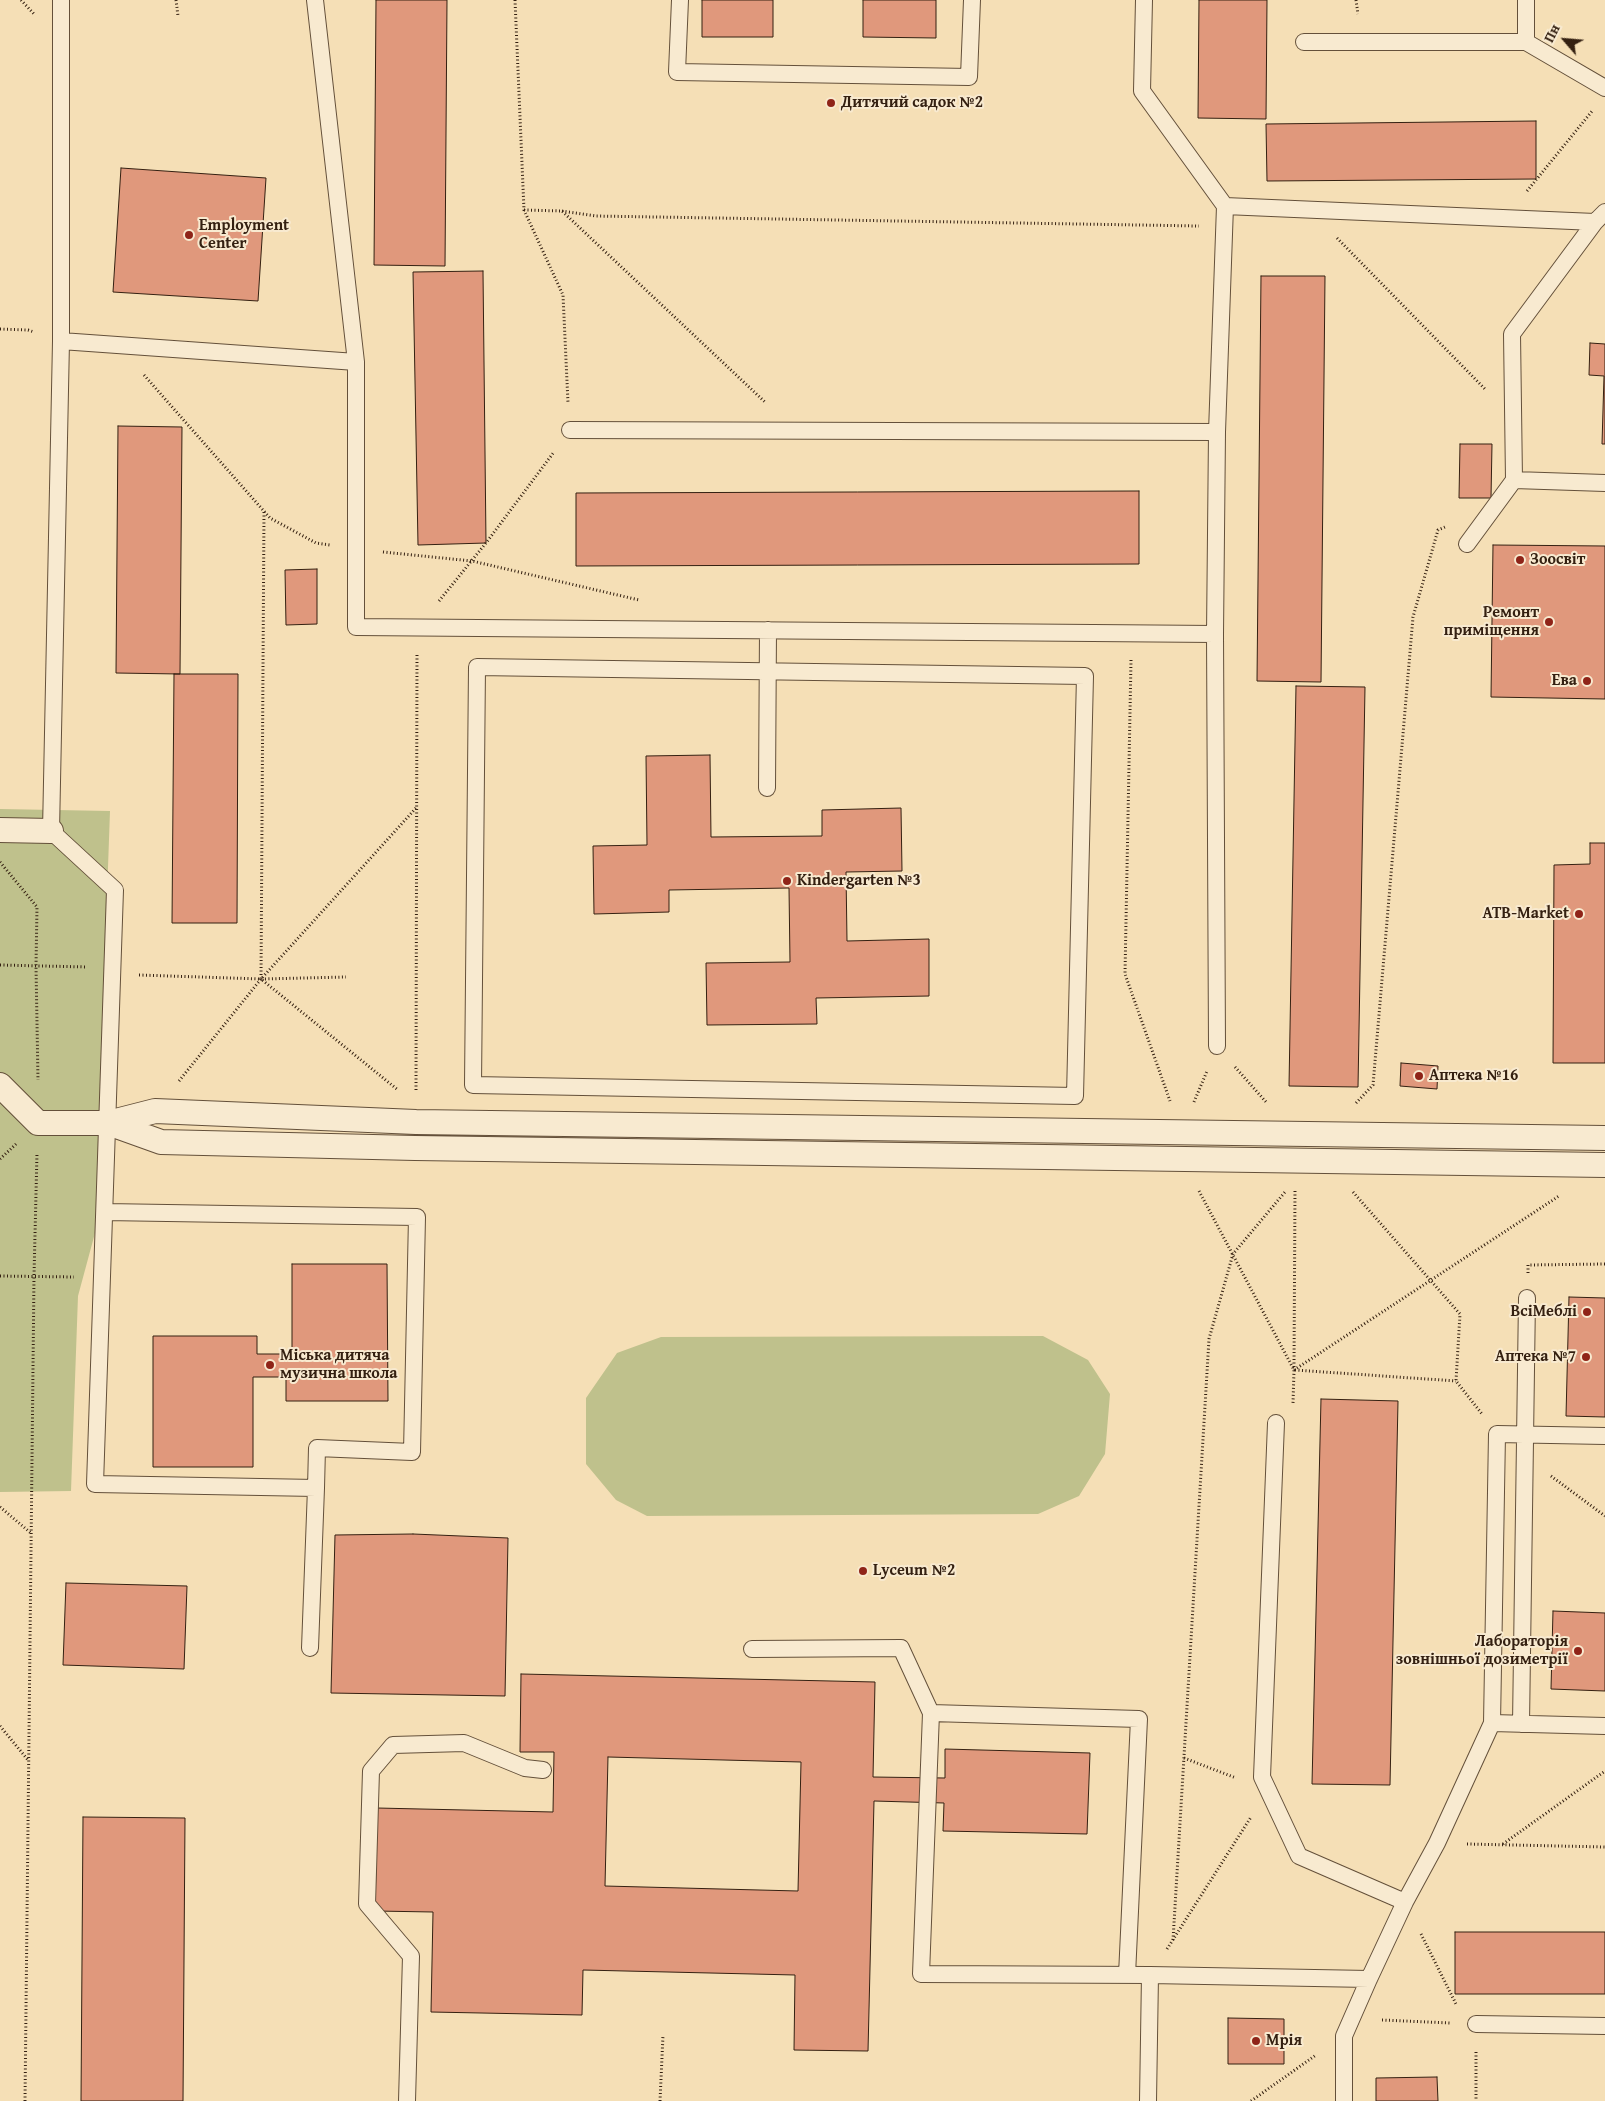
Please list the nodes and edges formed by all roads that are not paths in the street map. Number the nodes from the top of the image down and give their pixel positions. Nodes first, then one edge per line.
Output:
1 (61, 0) edge
2 (315, 0) edge
3 (680, 0) edge
4 (972, 0) edge
5 (1144, 0) edge
6 (1526, 0) edge
7 (1304, 42) dead end
8 (1526, 42) junction
9 (1602, 96) edge
10 (1224, 206) junction
11 (1600, 217) edge
12 (61, 341) junction
13 (356, 362) junction
14 (570, 430) road end
15 (1218, 432) junction
16 (1514, 480) junction
17 (1605, 484) edge
18 (1467, 544) dead end
19 (768, 630) junction
20 (1215, 634) junction
21 (769, 672) junction
22 (768, 788) dead end
23 (0, 830) edge
24 (51, 831) junction
25 (1217, 1046) road end
26 (0, 1084) edge
27 (108, 1123) junction
28 (1605, 1138) edge
29 (1605, 1165) edge
30 (105, 1212) junction
31 (1527, 1298) road end
32 (1276, 1423) road end
33 (1525, 1435) junction
34 (1605, 1436) edge
35 (316, 1488) junction
36 (310, 1648) dead end
37 (752, 1649) dead end
38 (931, 1713) junction
39 (1492, 1723) junction
40 (1521, 1724) junction
41 (1605, 1726) edge
42 (544, 1770) dead end
43 (1405, 1902) junction
44 (1128, 1975) junction
45 (1150, 1975) junction
46 (1369, 1979) junction
47 (1476, 2024) road end
48 (1605, 2026) edge
49 (408, 2101) edge
50 (1148, 2101) edge
51 (1344, 2101) edge

1 - 12 lane
2 - 13 lane
3 - 4 lane
5 - 10 lane
6 - 8 lane
7 - 8 lane
8 - 9 lane
10 - 11 lane
10 - 15 lane
11 - 16 lane
12 - 13 lane
12 - 24 lane
13 - 19 lane
14 - 15 lane
15 - 20 lane
16 - 17 lane
16 - 18 lane
19 - 20 lane
19 - 21 lane
20 - 25 lane
21 - 21 lane
21 - 22 lane
23 - 24 street
24 - 27 lane
26 - 27 street
27 - 28 street
27 - 29 street
27 - 30 lane
30 - 35 lane
30 - 35 lane
31 - 33 lane
32 - 43 lane
33 - 34 lane
33 - 39 lane
33 - 40 lane
35 - 36 lane
37 - 38 lane
38 - 44 lane
38 - 44 lane
39 - 40 lane
39 - 43 lane
40 - 41 lane
42 - 49 lane
43 - 46 lane
44 - 45 lane
45 - 46 lane
45 - 50 lane
46 - 51 lane
47 - 48 lane

